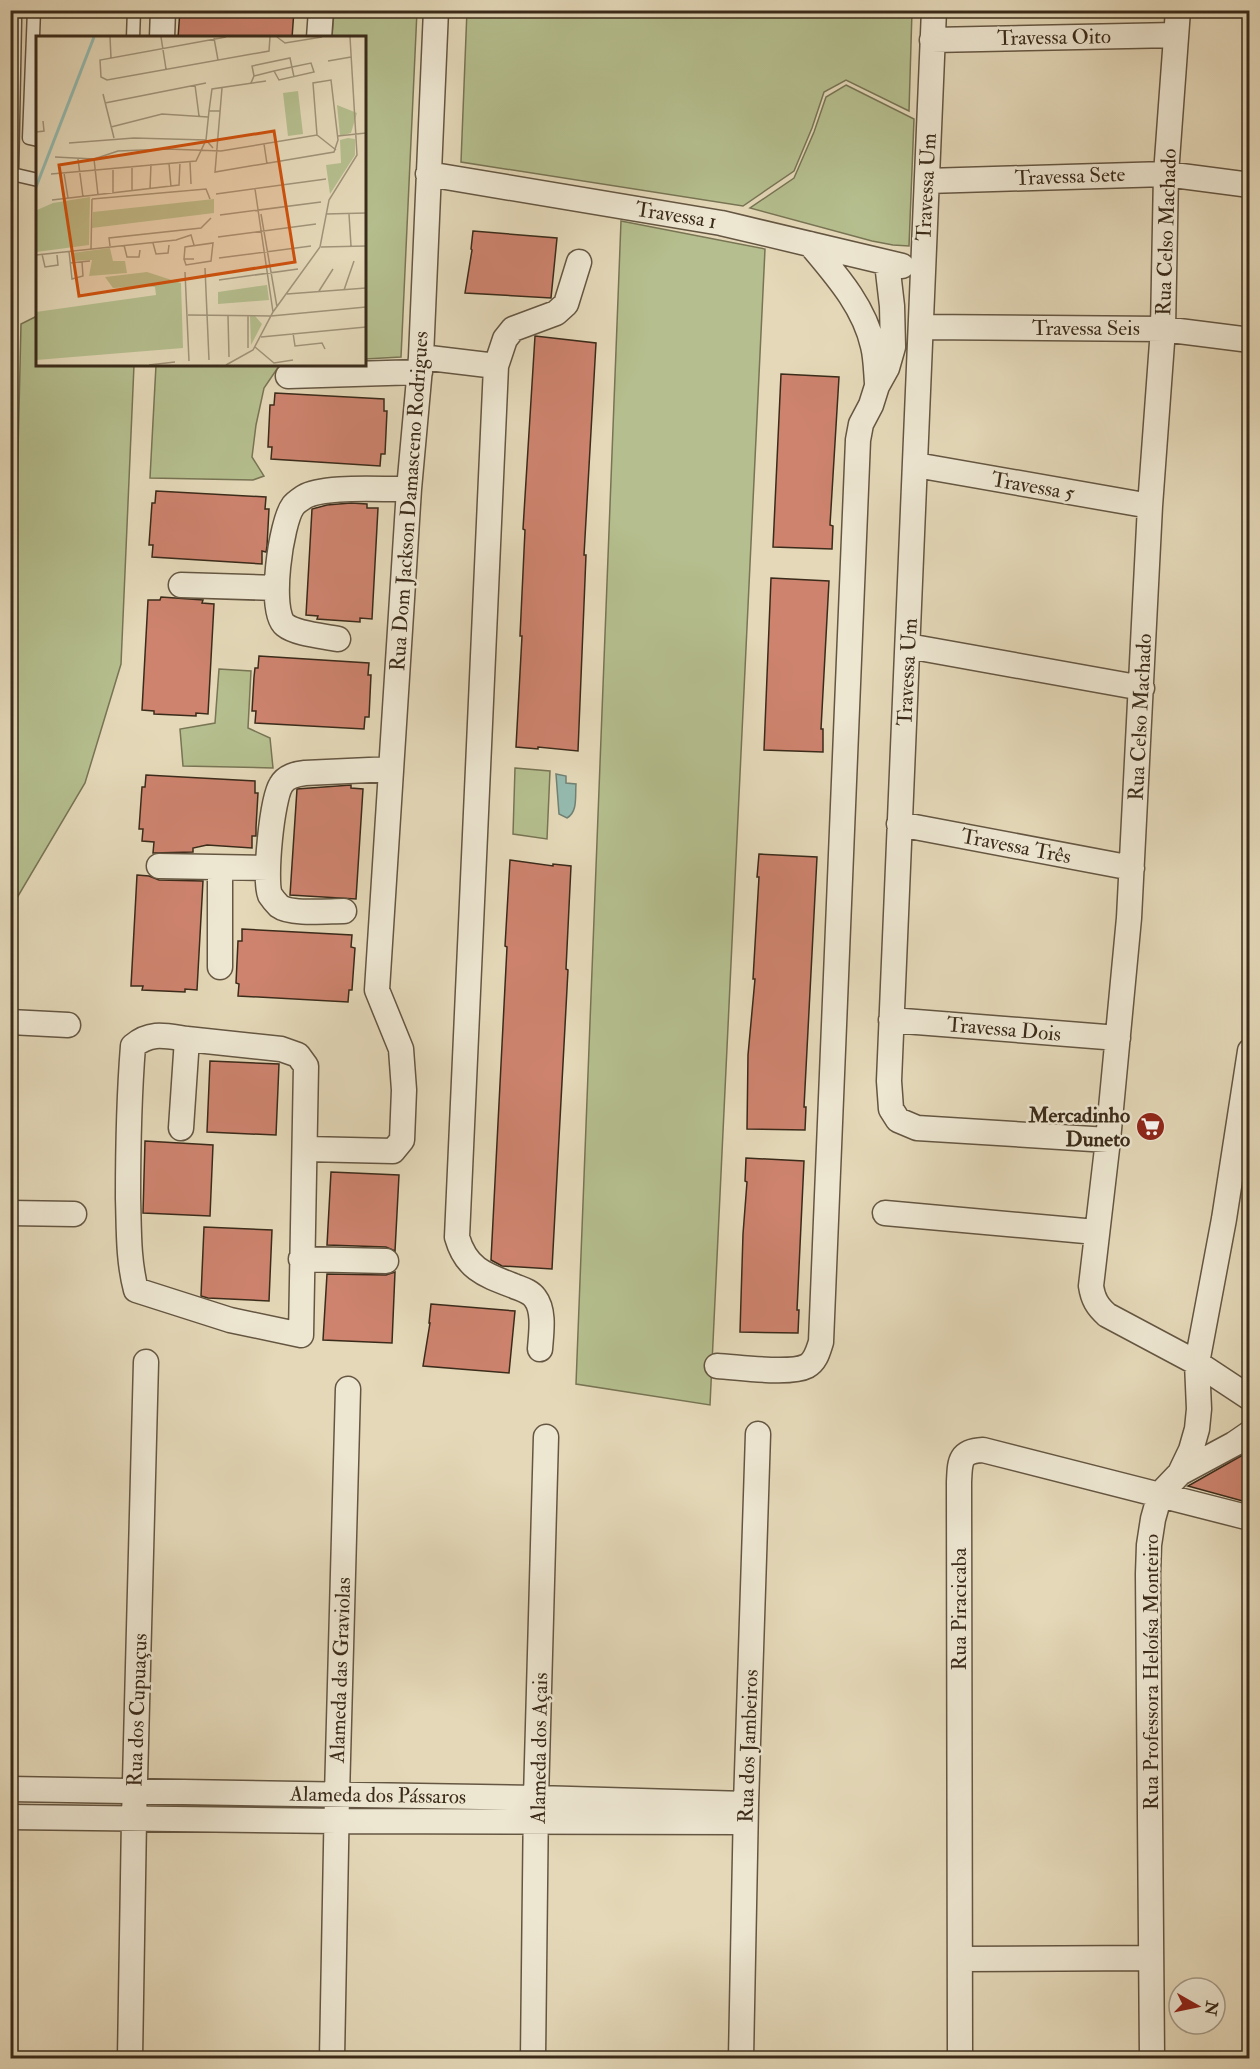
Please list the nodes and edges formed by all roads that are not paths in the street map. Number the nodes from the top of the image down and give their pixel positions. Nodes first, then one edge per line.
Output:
1 (34, 10) edge
2 (134, 10) edge
3 (163, 10) edge
4 (321, 10) edge
5 (436, 10) edge
6 (934, 10) edge
7 (1178, 10) edge
8 (10, 19) edge
9 (1176, 35) junction
10 (133, 36) edge
11 (162, 36) edge
12 (319, 36) edge
13 (932, 40) junction
14 (36, 140) edge
15 (428, 174) junction
16 (1166, 174) junction
17 (36, 180) edge
18 (927, 181) junction
19 (1250, 185) edge
20 (810, 244) junction
21 (579, 262) dead end
22 (887, 263) junction
23 (922, 270) junction
24 (921, 327) junction
25 (1163, 329) junction
26 (1250, 340) edge
27 (421, 364) junction
28 (496, 366) junction
29 (288, 376) dead end
30 (877, 386) junction
31 (916, 465) junction
32 (409, 489) junction
33 (1150, 506) junction
34 (181, 585) dead end
35 (276, 588) junction
36 (338, 639) dead end
37 (908, 646) junction
38 (1142, 688) junction
39 (391, 769) junction
40 (899, 824) junction
41 (159, 866) dead end
42 (220, 868) junction
43 (268, 868) junction
44 (1132, 868) junction
45 (344, 911) dead end
46 (220, 967) dead end
47 (891, 1020) junction
48 (10, 1022) edge
49 (68, 1025) dead end
50 (1118, 1038) junction
51 (187, 1039) junction
52 (1250, 1051) edge
53 (181, 1128) dead end
54 (1108, 1140) junction
55 (306, 1149) junction
56 (10, 1213) edge
57 (885, 1213) dead end
58 (74, 1214) dead end
59 (1096, 1232) junction
60 (301, 1259) junction
61 (386, 1262) dead end
62 (540, 1349) dead end
63 (146, 1362) dead end
64 (1197, 1363) junction
65 (717, 1366) dead end
66 (348, 1389) dead end
67 (1250, 1398) edge
68 (1250, 1433) edge
69 (758, 1434) dead end
70 (546, 1437) dead end
71 (1180, 1473) junction
72 (1160, 1494) junction
73 (1250, 1518) edge
74 (10, 1789) edge
75 (135, 1790) junction
76 (337, 1795) junction
77 (537, 1798) junction
78 (745, 1813) junction
79 (10, 1817) edge
80 (134, 1819) junction
81 (337, 1821) junction
82 (537, 1822) junction
83 (1151, 1958) junction
84 (960, 1959) junction
85 (130, 2058) edge
86 (332, 2058) edge
87 (533, 2058) edge
88 (741, 2058) edge
89 (960, 2058) edge
90 (1152, 2058) edge

1 - 14 lane
2 - 10 lane
3 - 11 street
4 - 12 street
5 - 15 street, Rua Dom Jackson Damasceno Rodrigues
6 - 13 street, Travessa Um
7 - 9 street, Rua Celso Machado
8 - 17 lane
9 - 13 street, Travessa Oito
9 - 16 street, Rua Celso Machado
13 - 18 street, Travessa Um
15 - 20 street, Travessa 1
15 - 27 street, Rua Dom Jackson Damasceno Rodrigues
16 - 18 street, Travessa Sete
16 - 19 street, Travessa Sete
16 - 25 street, Rua Celso Machado
18 - 23 street, Travessa Um
20 - 22 street, Travessa 1
20 - 30 street
21 - 28 street
22 - 23 street, Travessa 1
22 - 30 street
23 - 24 street, Travessa Um
24 - 25 street, Travessa Seis
24 - 31 street, Travessa Um
25 - 26 street, Travessa Seis
25 - 33 street, Rua Celso Machado
27 - 28 street
27 - 29 street
27 - 32 street, Rua Dom Jackson Damasceno Rodrigues
28 - 62 street
30 - 65 street
31 - 33 street, Travessa 5
31 - 37 street, Travessa Um
32 - 35 street
32 - 39 street, Rua Dom Jackson Damasceno Rodrigues
33 - 38 street, Rua Celso Machado
34 - 35 street
35 - 36 street
37 - 38 street
37 - 40 street, Travessa Um
38 - 44 street, Rua Celso Machado
39 - 43 street
39 - 55 street, Rua Dom Jackson Damasceno Rodrigues
40 - 44 street, Travessa Três
40 - 47 street, Travessa Um
41 - 42 street
42 - 43 street
42 - 46 street
43 - 45 street
44 - 50 street, Rua Celso Machado
47 - 50 street, Travessa Dois
47 - 54 street, Travessa Um
48 - 49 street
50 - 54 street, Rua Celso Machado
51 - 53 street
51 - 55 street
51 - 60 street
52 - 64 street, Rua Professora Heloísa Monteiro
54 - 59 street, Rua Celso Machado
55 - 60 street
56 - 58 street
57 - 59 street
59 - 64 street, Rua Celso Machado
60 - 61 street
63 - 75 street, Rua dos Cupuaçus
64 - 67 street, Rua Celso Machado
64 - 71 street, Rua Professora Heloísa Monteiro
66 - 76 street, Alameda das Graviolas
68 - 71 street
69 - 78 street, Rua dos Jambeiros
70 - 77 street, Alameda dos Açais
71 - 72 street, Rua Professora Heloísa Monteiro
72 - 73 street, Rua Piracicaba
72 - 83 street, Rua Professora Heloísa Monteiro
72 - 84 street, Rua Piracicaba
74 - 75 street, Alameda dos Pássaros
75 - 76 street, Alameda dos Pássaros
75 - 80 street, Rua dos Cupuaçus
76 - 77 street, Alameda dos Pássaros
76 - 81 street, Alameda das Graviolas
77 - 78 street, Alameda dos Pássaros
77 - 82 street, Alameda dos Açais
78 - 82 street, Alameda dos Pássaros
78 - 88 street, Rua dos Jambeiros
79 - 80 street, Alameda dos Pássaros
80 - 81 street, Alameda dos Pássaros
80 - 85 street, Rua dos Cupuaçus
81 - 82 street, Alameda dos Pássaros
81 - 86 street, Alameda das Graviolas
82 - 87 street, Alameda dos Açais
83 - 84 street
83 - 90 street, Rua Professora Heloísa Monteiro
84 - 89 street, Rua Piracicaba

